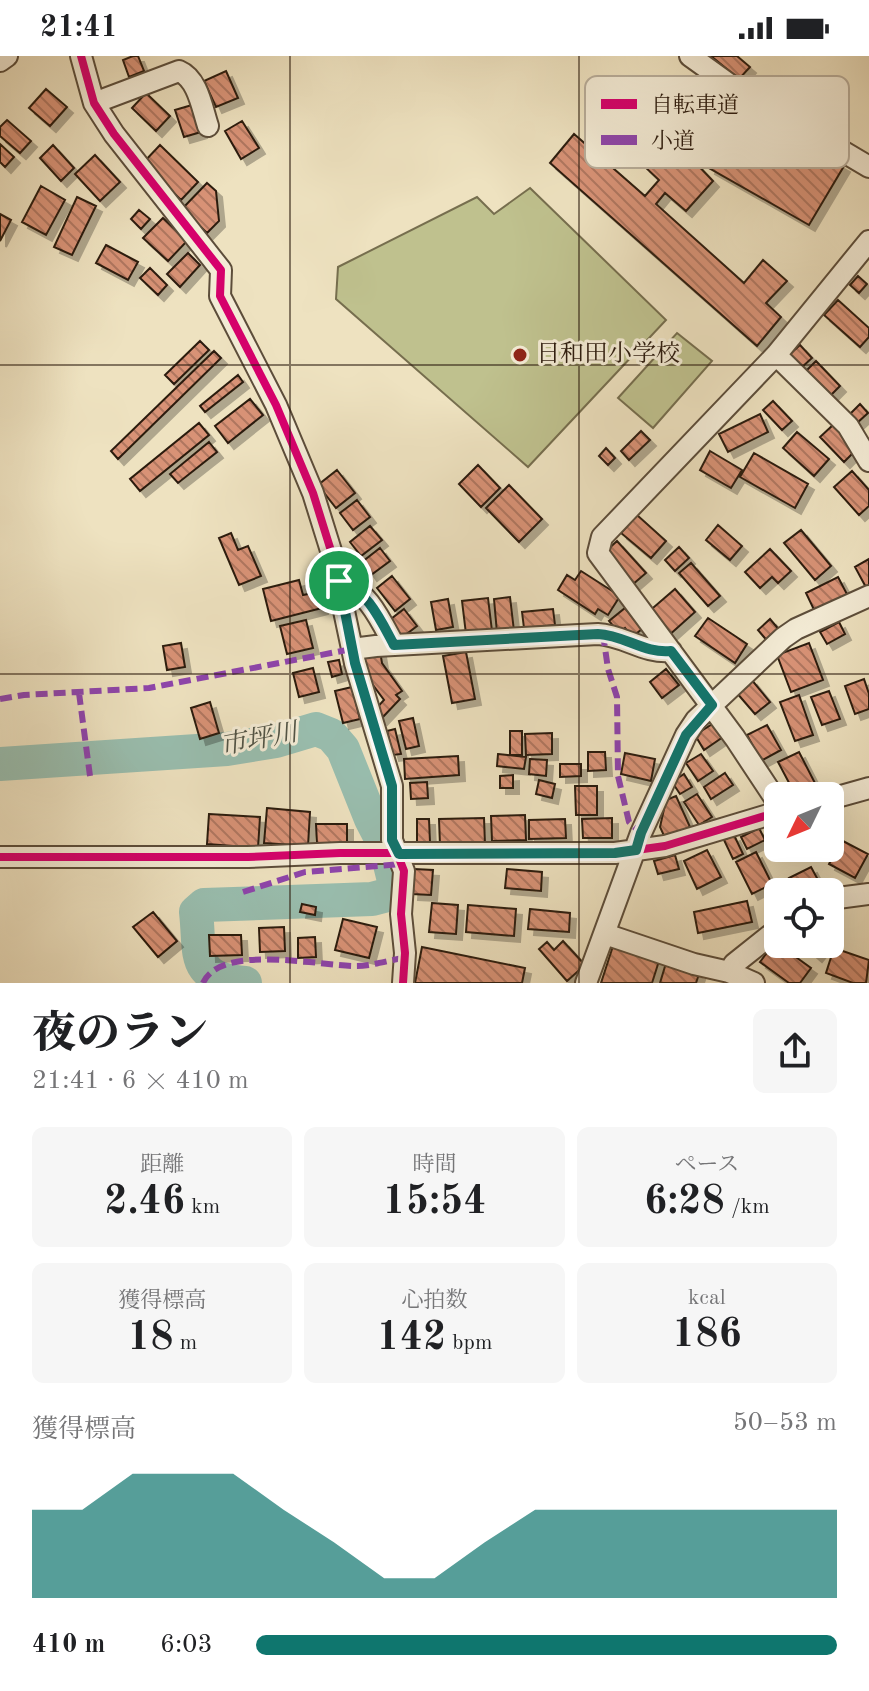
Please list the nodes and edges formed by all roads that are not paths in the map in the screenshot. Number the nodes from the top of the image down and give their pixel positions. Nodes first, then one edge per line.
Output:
1 (7, 56) edge
2 (81, 56) edge
3 (690, 56) edge
4 (0, 61) edge
5 (718, 76) edge
6 (94, 103) junction
7 (208, 126) dead end
8 (849, 155) edge
9 (869, 167) edge
10 (869, 241) edge
11 (776, 355) junction
12 (869, 461) edge
13 (339, 581) junction
14 (869, 596) edge
15 (394, 645) junction
16 (352, 649) junction
17 (671, 651) junction
18 (712, 705) junction
19 (764, 782) edge
20 (869, 788) edge
21 (844, 795) edge
22 (764, 816) edge
23 (636, 850) junction
24 (399, 854) junction
25 (0, 857) edge
26 (869, 894) edge
27 (844, 897) edge
28 (605, 934) junction
29 (764, 940) edge
30 (730, 976) edge
31 (403, 983) edge
32 (586, 983) edge
33 (754, 983) edge

1 - 4 street
2 - 6 street
3 - 5 street
6 - 7 street
6 - 13 street
8 - 9 street
10 - 11 street
11 - 12 street
11 - 17 street
13 - 15 street
13 - 16 street
14 - 18 street
15 - 16 street
15 - 17 street
16 - 24 street
17 - 18 street
18 - 19 street
18 - 23 street
20 - 21 street
22 - 23 street
23 - 24 street
23 - 28 street
24 - 25 street
24 - 31 street
26 - 27 street
28 - 30 street
28 - 32 street
29 - 30 street
30 - 33 street

